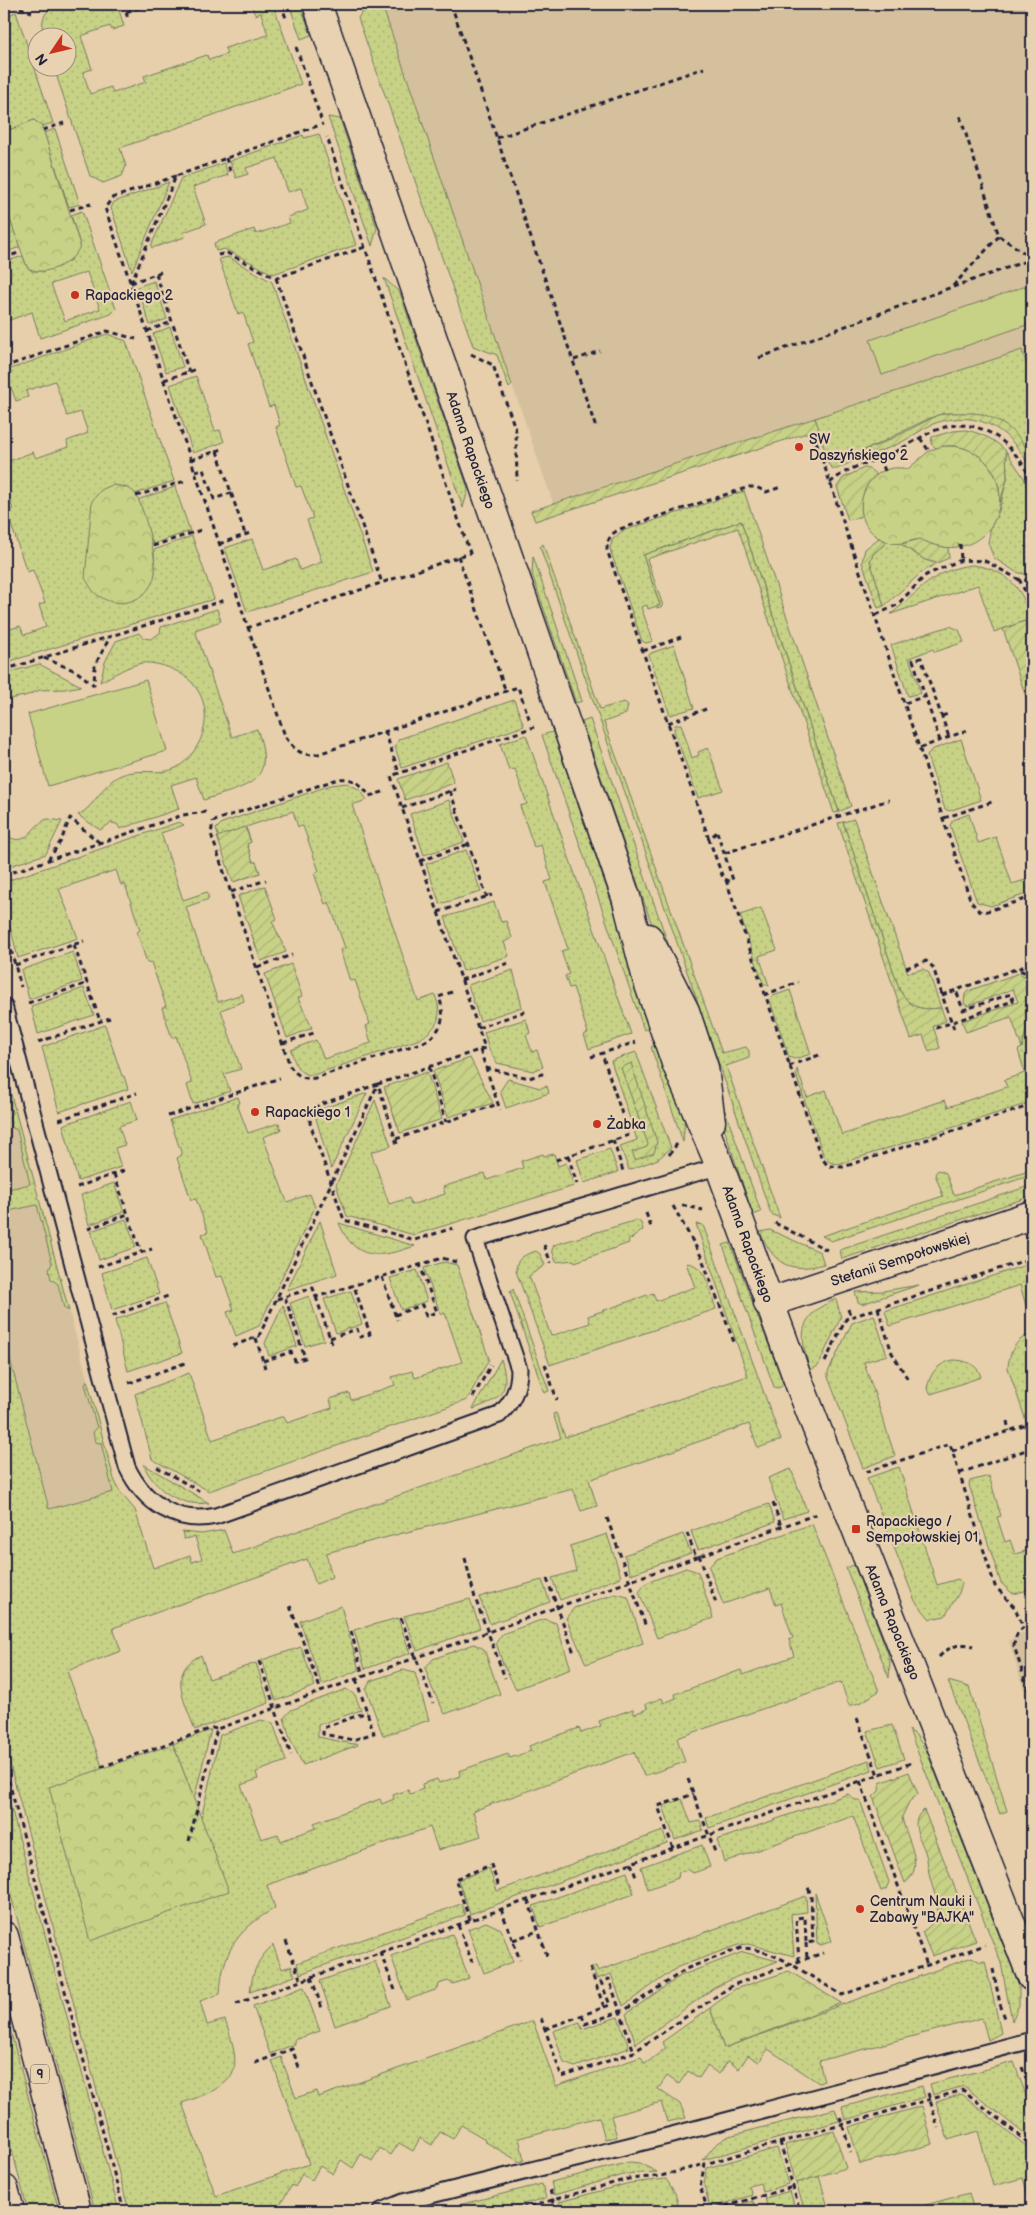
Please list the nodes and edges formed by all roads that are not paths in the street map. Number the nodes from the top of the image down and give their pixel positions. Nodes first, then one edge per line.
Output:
1 (317, 4) edge
2 (626, 897) junction
3 (4, 1006) edge
4 (718, 1160) junction
5 (1032, 1215) edge
6 (768, 1303) junction
7 (4, 1936) edge
8 (1032, 1976) edge
9 (1032, 2040) edge
10 (4, 2189) edge
11 (10, 2211) edge
12 (77, 2211) edge
13 (381, 2211) edge

1 - 2 street, Adama Rapackiego
2 - 4 street, Adama Rapackiego
2 - 4 street, Adama Rapackiego
3 - 4 lane
4 - 6 street, Adama Rapackiego
5 - 6 street, Stefanii Sempołowskiej
6 - 8 street, Adama Rapackiego
7 - 12 street, 9
9 - 13 lane
10 - 11 street

